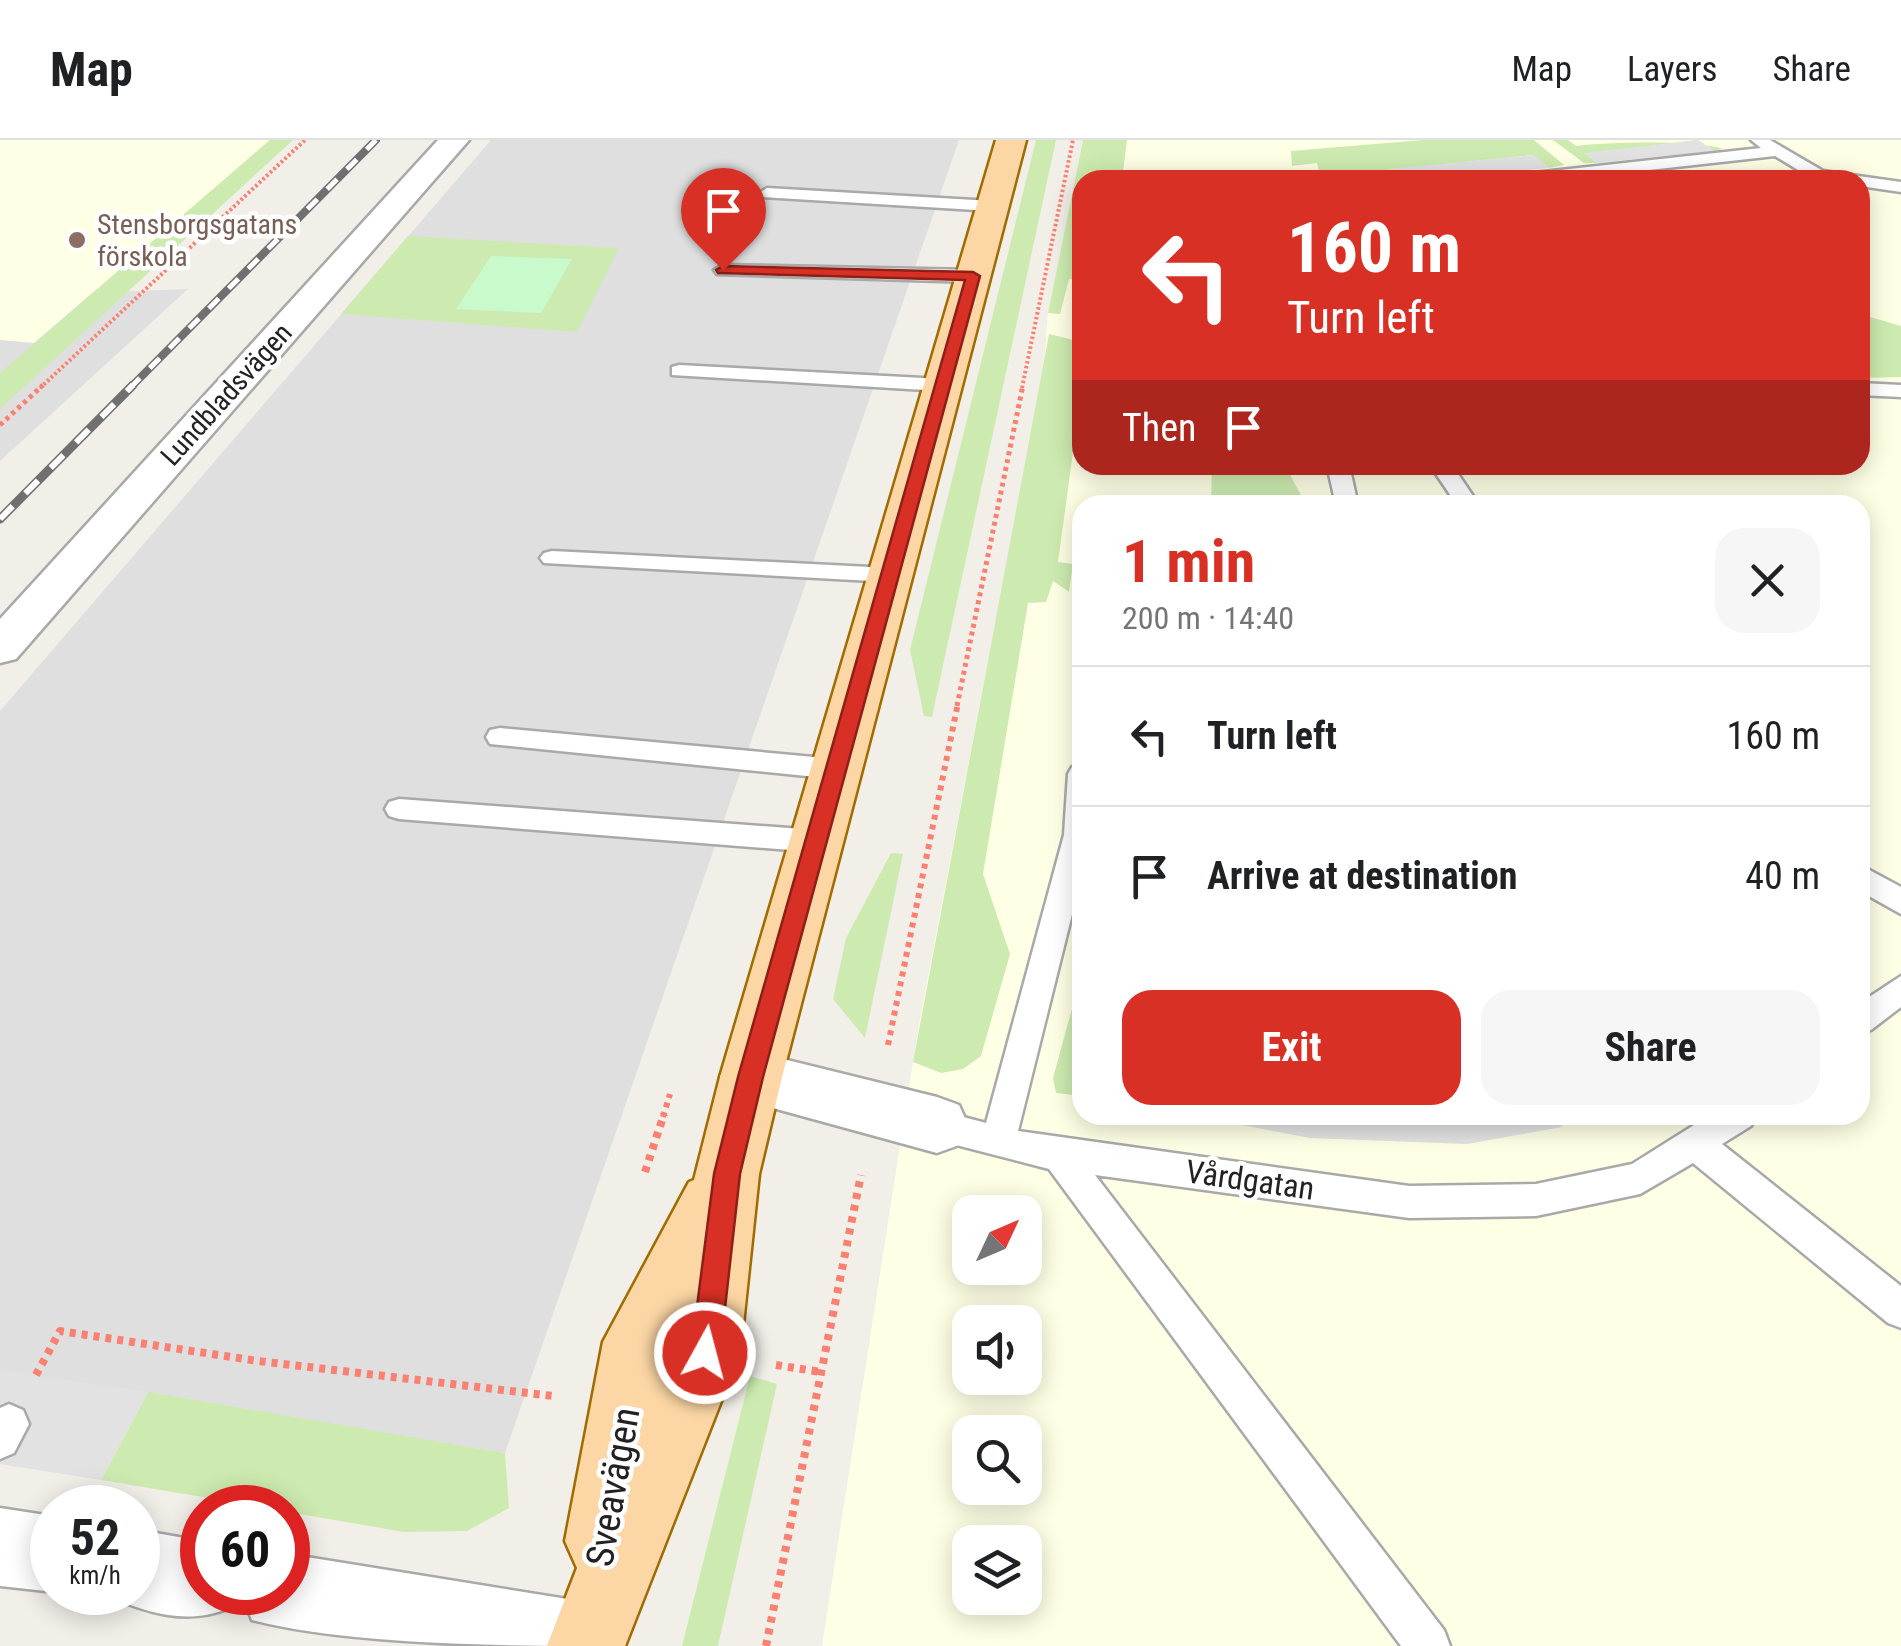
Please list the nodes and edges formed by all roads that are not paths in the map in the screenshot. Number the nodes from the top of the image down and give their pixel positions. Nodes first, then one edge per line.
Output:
1 (454, 140) edge
2 (1011, 140) edge
3 (1759, 140) edge
4 (1775, 151) junction
5 (1604, 170) edge
6 (1811, 170) edge
7 (1870, 182) edge
8 (1901, 188) edge
9 (768, 193) dead end
10 (992, 206) junction
11 (723, 270) dead end
12 (973, 276) junction
13 (678, 371) dead end
14 (942, 386) junction
15 (1870, 389) edge
16 (1901, 391) edge
17 (552, 558) dead end
18 (890, 575) junction
19 (0, 648) edge
20 (500, 737) dead end
21 (836, 768) junction
22 (399, 809) dead end
23 (816, 840) junction
24 (1072, 858) edge
25 (1870, 882) edge
26 (1901, 902) edge
27 (1901, 990) edge
28 (1870, 1013) edge
29 (751, 1077) junction
30 (937, 1124) joint
31 (1724, 1125) edge
32 (998, 1140) junction
33 (1696, 1144) junction
34 (1058, 1154) junction
35 (1901, 1310) edge
36 (0, 1546) edge
37 (30, 1551) edge
38 (310, 1597) edge
39 (586, 1644) edge
40 (1428, 1646) edge

1 - 19 street, Lundbladsvägen
2 - 10 main road, Sveavägen
3 - 4 lane
4 - 5 lane
4 - 6 lane
7 - 8 lane
9 - 10 lane
10 - 12 main road, Sveavägen
11 - 12 lane
12 - 14 main road, Sveavägen
13 - 14 lane
14 - 18 main road, Sveavägen
15 - 16 lane
17 - 18 lane
18 - 21 main road, Sveavägen
20 - 21 lane
21 - 23 main road, Sveavägen
22 - 23 lane
23 - 29 main road, Sveavägen
24 - 32 lane
25 - 26 lane
27 - 28 lane
29 - 30 street, Vårdgatan
29 - 39 main road, Sveavägen
30 - 32 lane, Vårdgatan
31 - 33 lane, Vårdgatan
32 - 34 lane, Vårdgatan
33 - 34 lane, Vårdgatan
33 - 35 lane
34 - 40 lane
36 - 37 street
38 - 39 street

